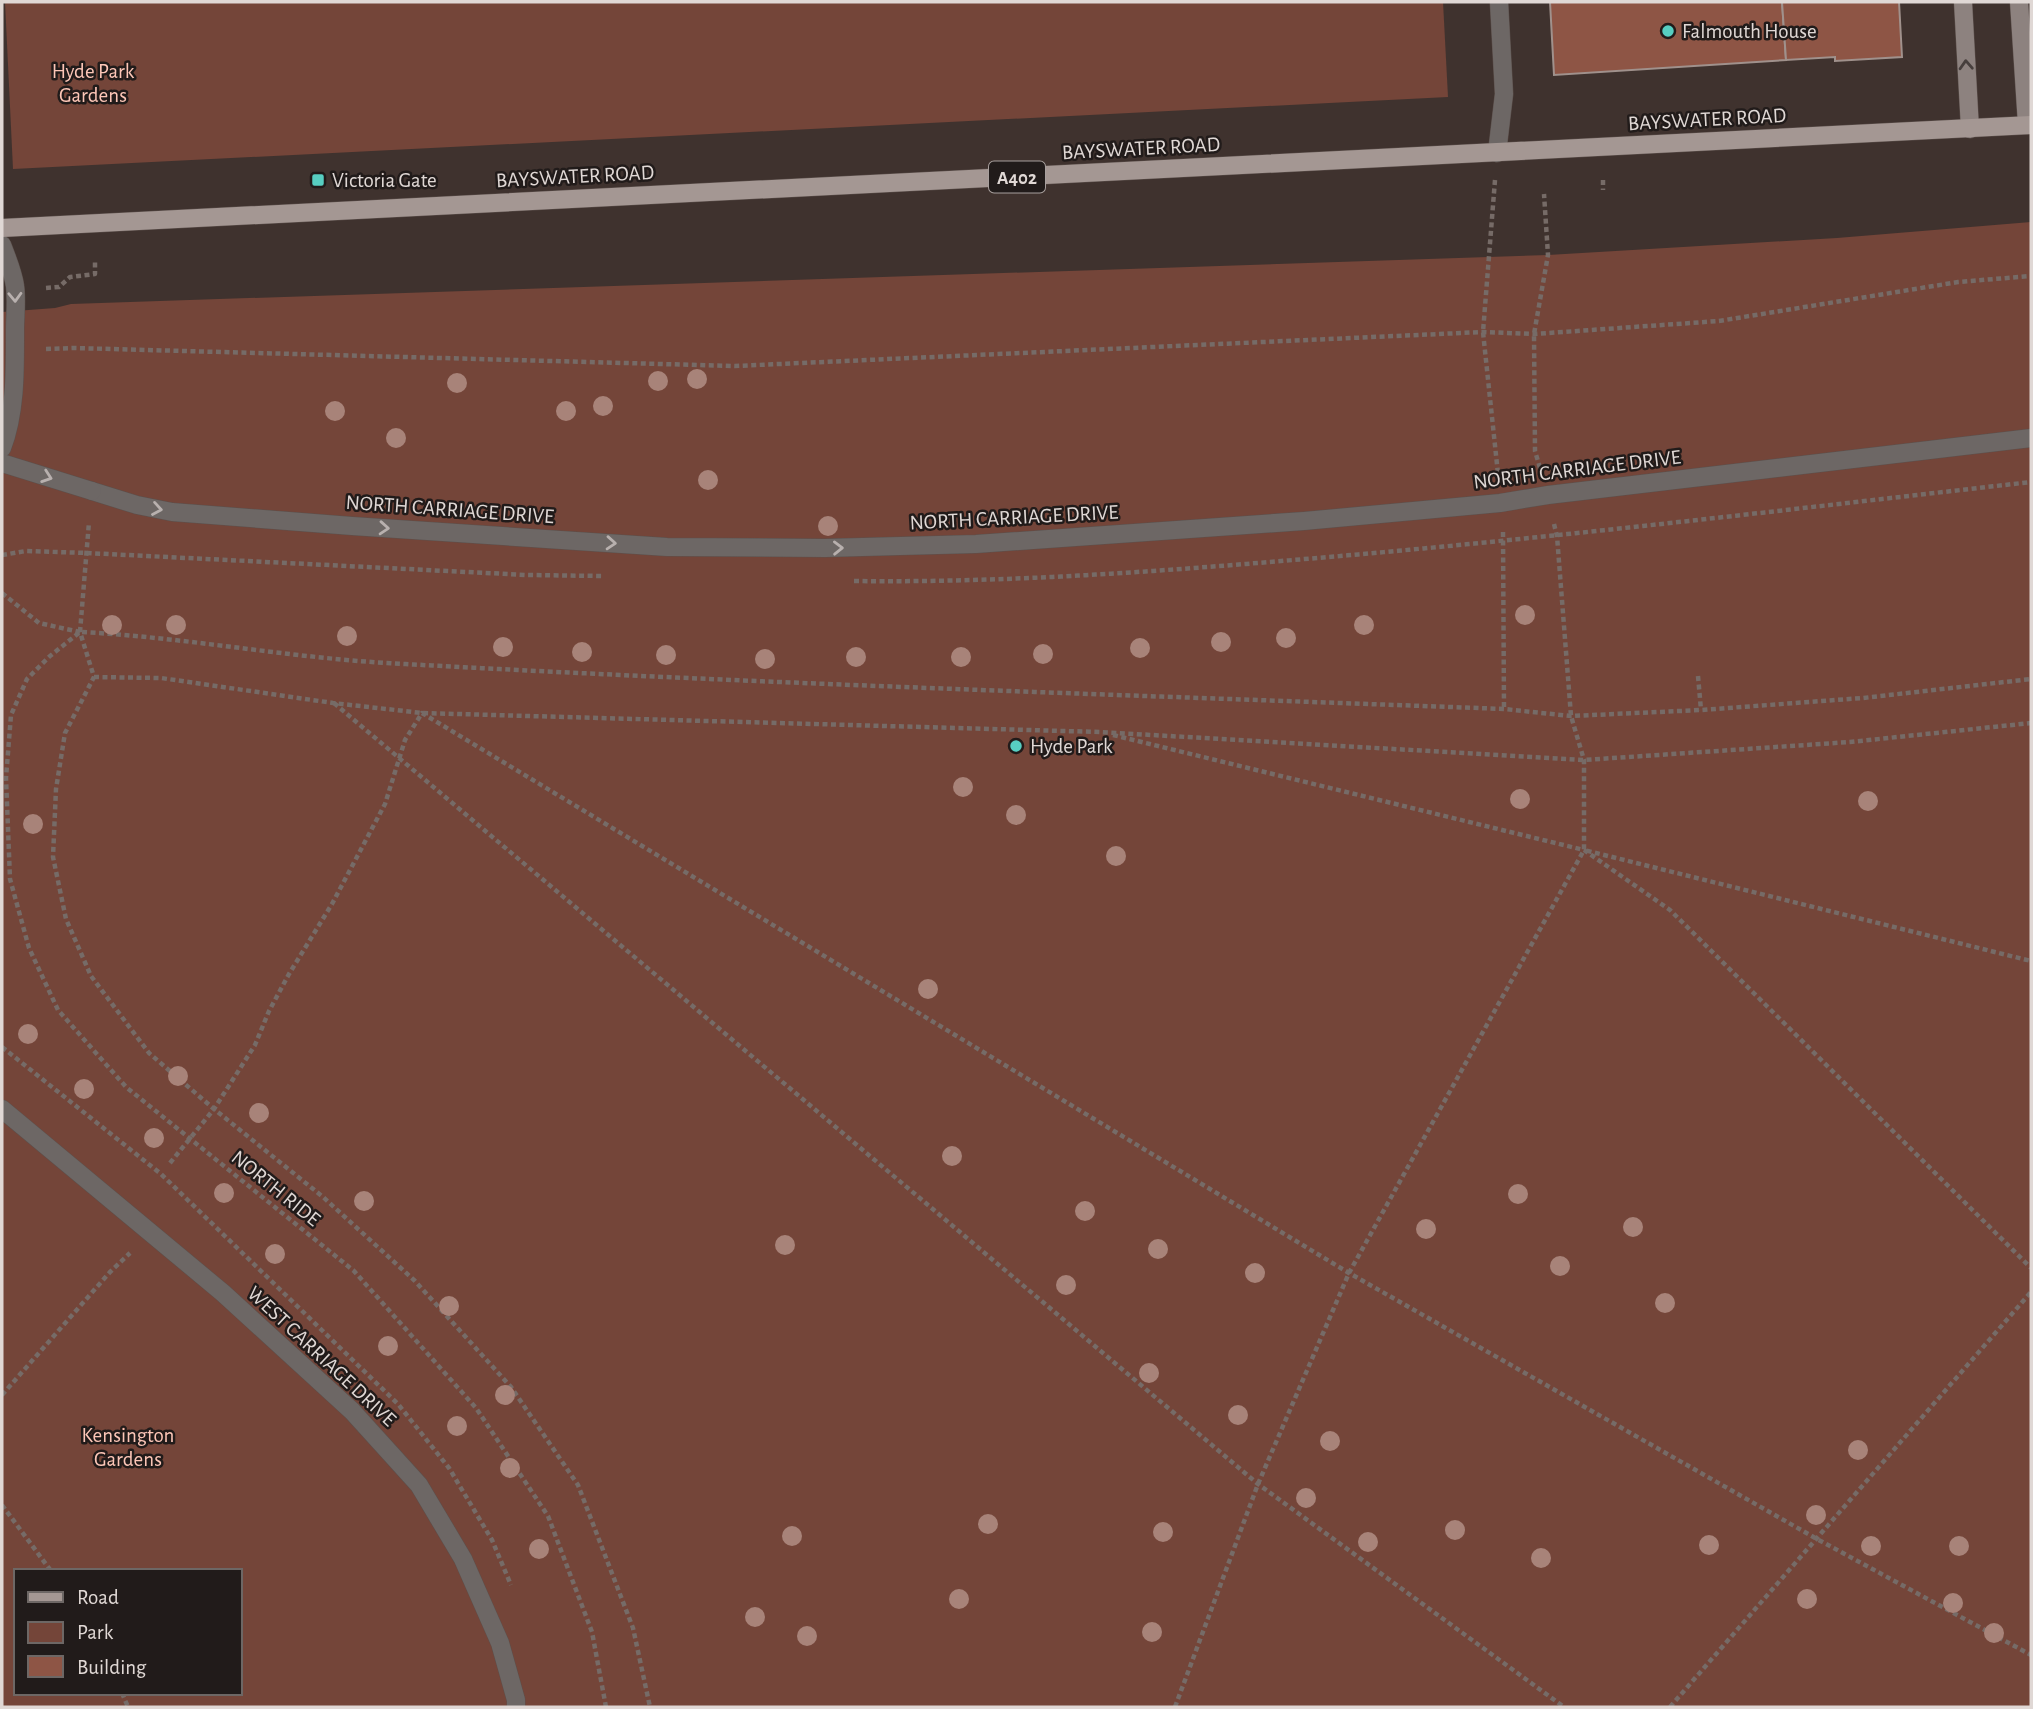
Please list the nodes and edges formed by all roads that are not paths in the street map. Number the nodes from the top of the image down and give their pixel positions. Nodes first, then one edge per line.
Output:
1 (1499, 2) edge
2 (1962, 2) edge
3 (2019, 2) edge
4 (2029, 125) edge
5 (1969, 129) junction
6 (1497, 153) junction
7 (2, 228) edge
8 (2, 245) edge
9 (2031, 438) edge
10 (2, 448) edge
11 (2, 463) edge
12 (2, 1109) edge
13 (516, 1707) edge

1 - 6 street
5 -> 2 street
3 - 4 street
4 - 5 main road, BAYSWATER ROAD / A402
5 - 6 main road, BAYSWATER ROAD / A402
6 - 7 main road, BAYSWATER ROAD / A402
8 -> 10 street
11 -> 9 street, NORTH CARRIAGE DRIVE
12 - 13 street, WEST CARRIAGE DRIVE

